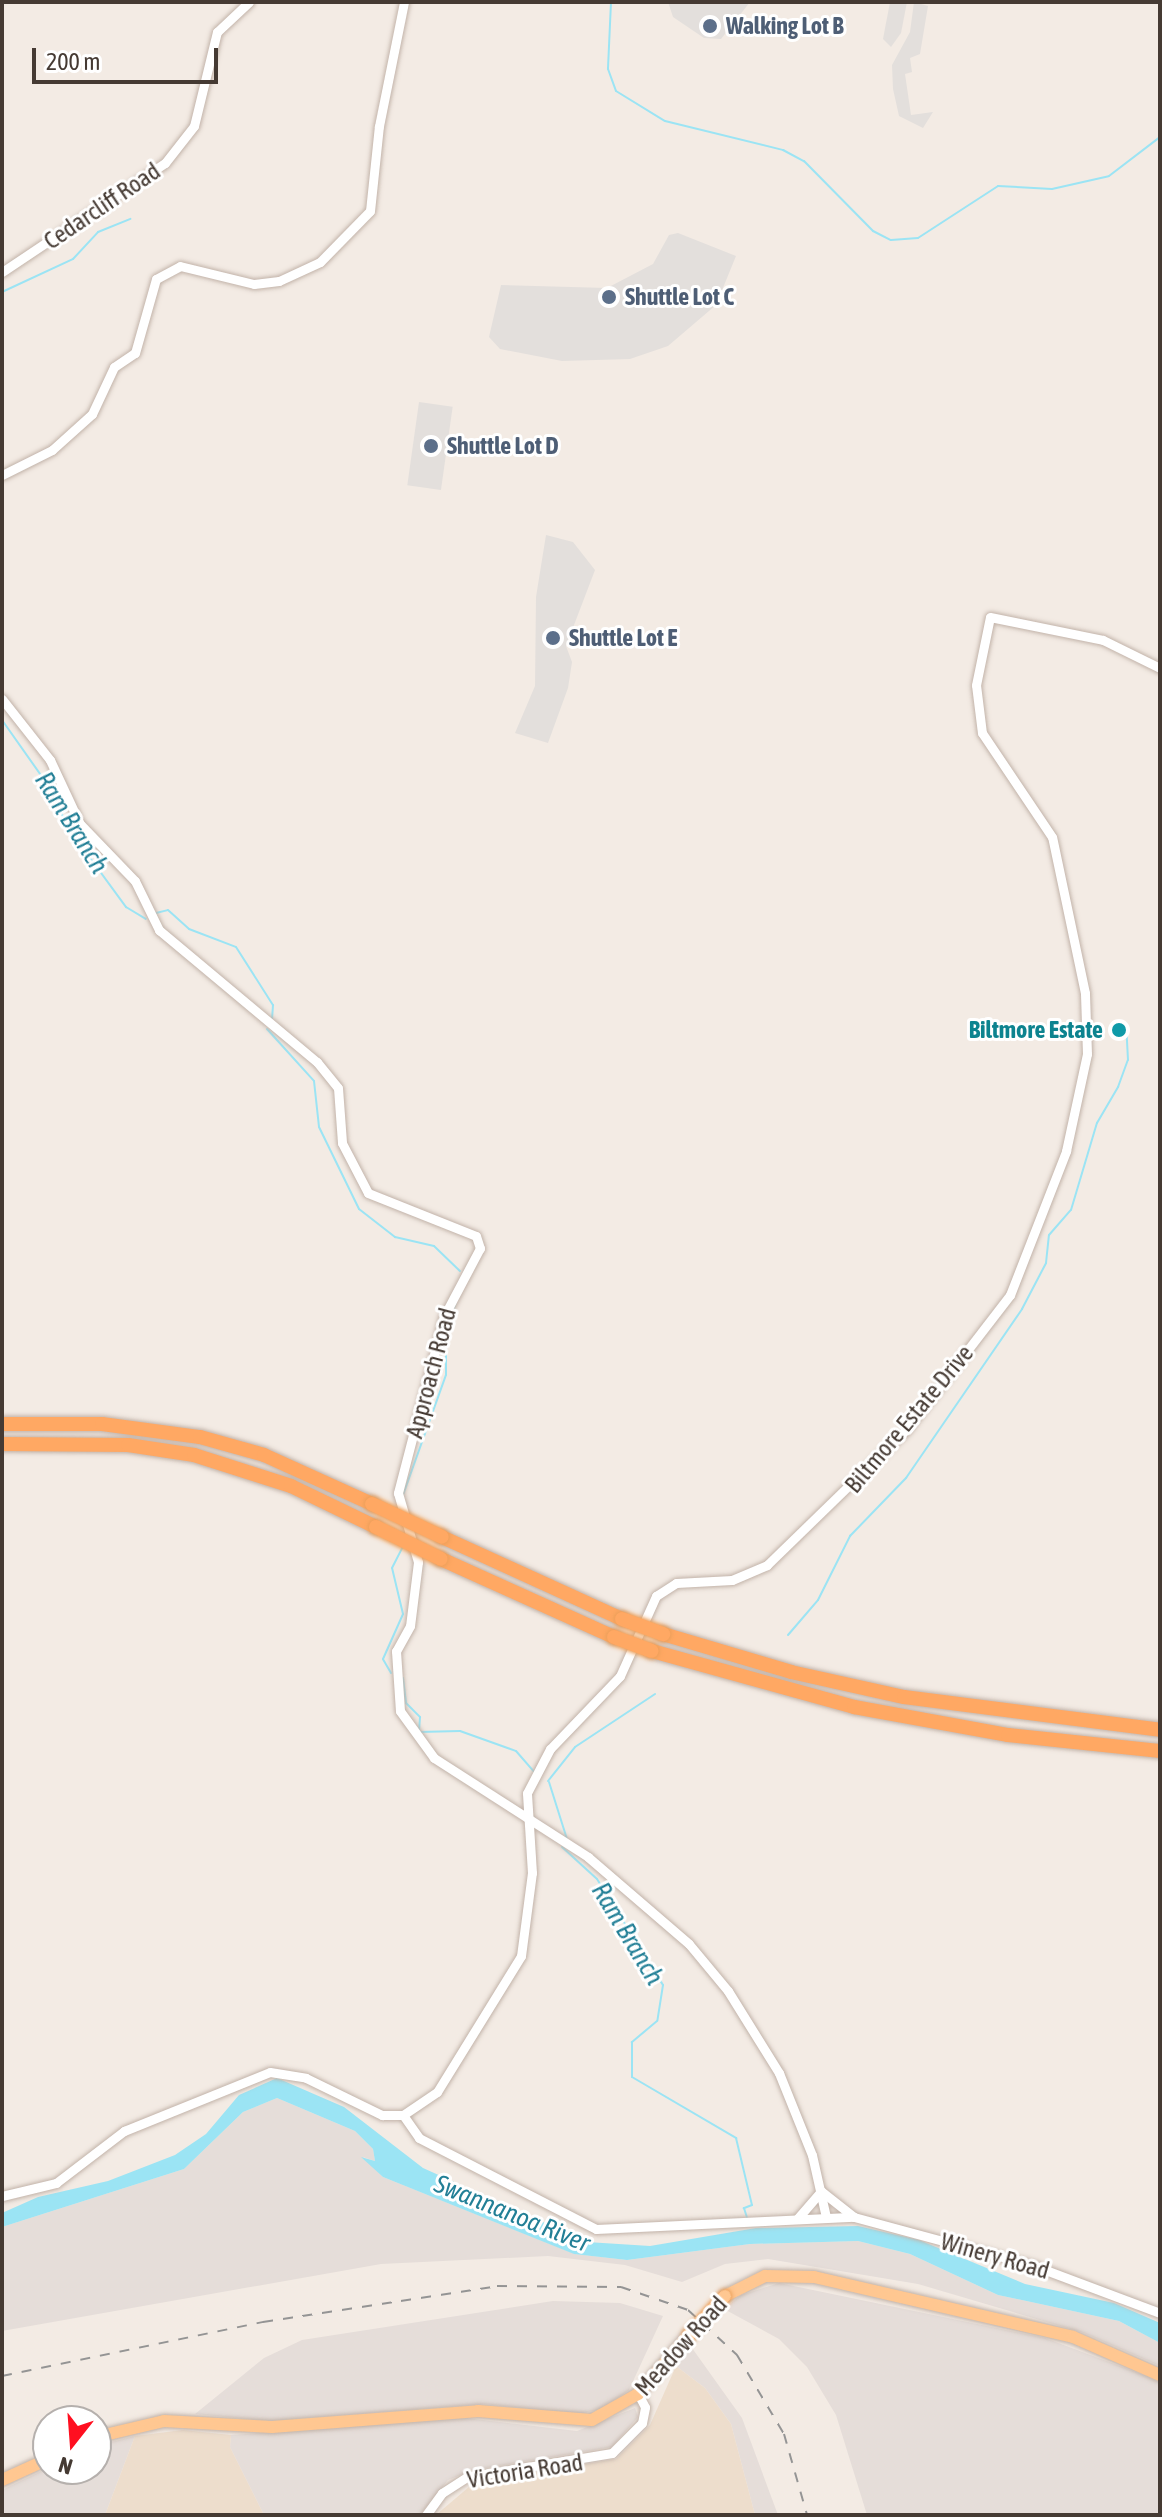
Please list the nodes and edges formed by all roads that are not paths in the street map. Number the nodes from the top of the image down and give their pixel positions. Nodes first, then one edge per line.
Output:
1 (249, 2) edge
2 (404, 2) edge
3 (2, 272) edge
4 (2, 475) edge
5 (1160, 668) edge
6 (2, 699) edge
7 (2, 1424) edge
8 (2, 1444) edge
9 (1160, 1730) edge
10 (1160, 1751) edge
11 (525, 1816) junction
12 (552, 1835) junction
13 (531, 1849) junction
14 (403, 2115) junction
15 (821, 2191) junction
16 (2, 2196) edge
17 (826, 2217) junction
18 (854, 2217) junction
19 (797, 2219) junction
20 (1160, 2313) edge
21 (1160, 2375) edge
22 (638, 2394) junction
23 (112, 2433) edge
24 (32, 2466) edge
25 (2, 2480) edge
26 (426, 2515) edge

1 - 3 street, Cedarcliff Road
2 - 4 street
5 - 11 street, Biltmore Estate Drive
6 - 11 street, Approach Road
7 - 9 highway, bridge
8 - 10 highway, bridge
11 - 12 street, Approach Road
11 - 13 street, Biltmore Estate Drive
12 - 13 street
12 - 15 street, Approach Road
13 - 14 street, Biltmore Estate Drive
14 - 16 street
14 - 19 street, Winery Road
15 - 17 street, Approach Road
15 - 18 street
15 - 19 street
17 - 18 street, Winery Road
17 - 19 street, Winery Road
18 - 20 street, Winery Road
21 - 22 main road, Meadow Road, bridge
22 - 23 main road, Meadow Road
22 - 26 street, Victoria Road
24 - 25 main road

